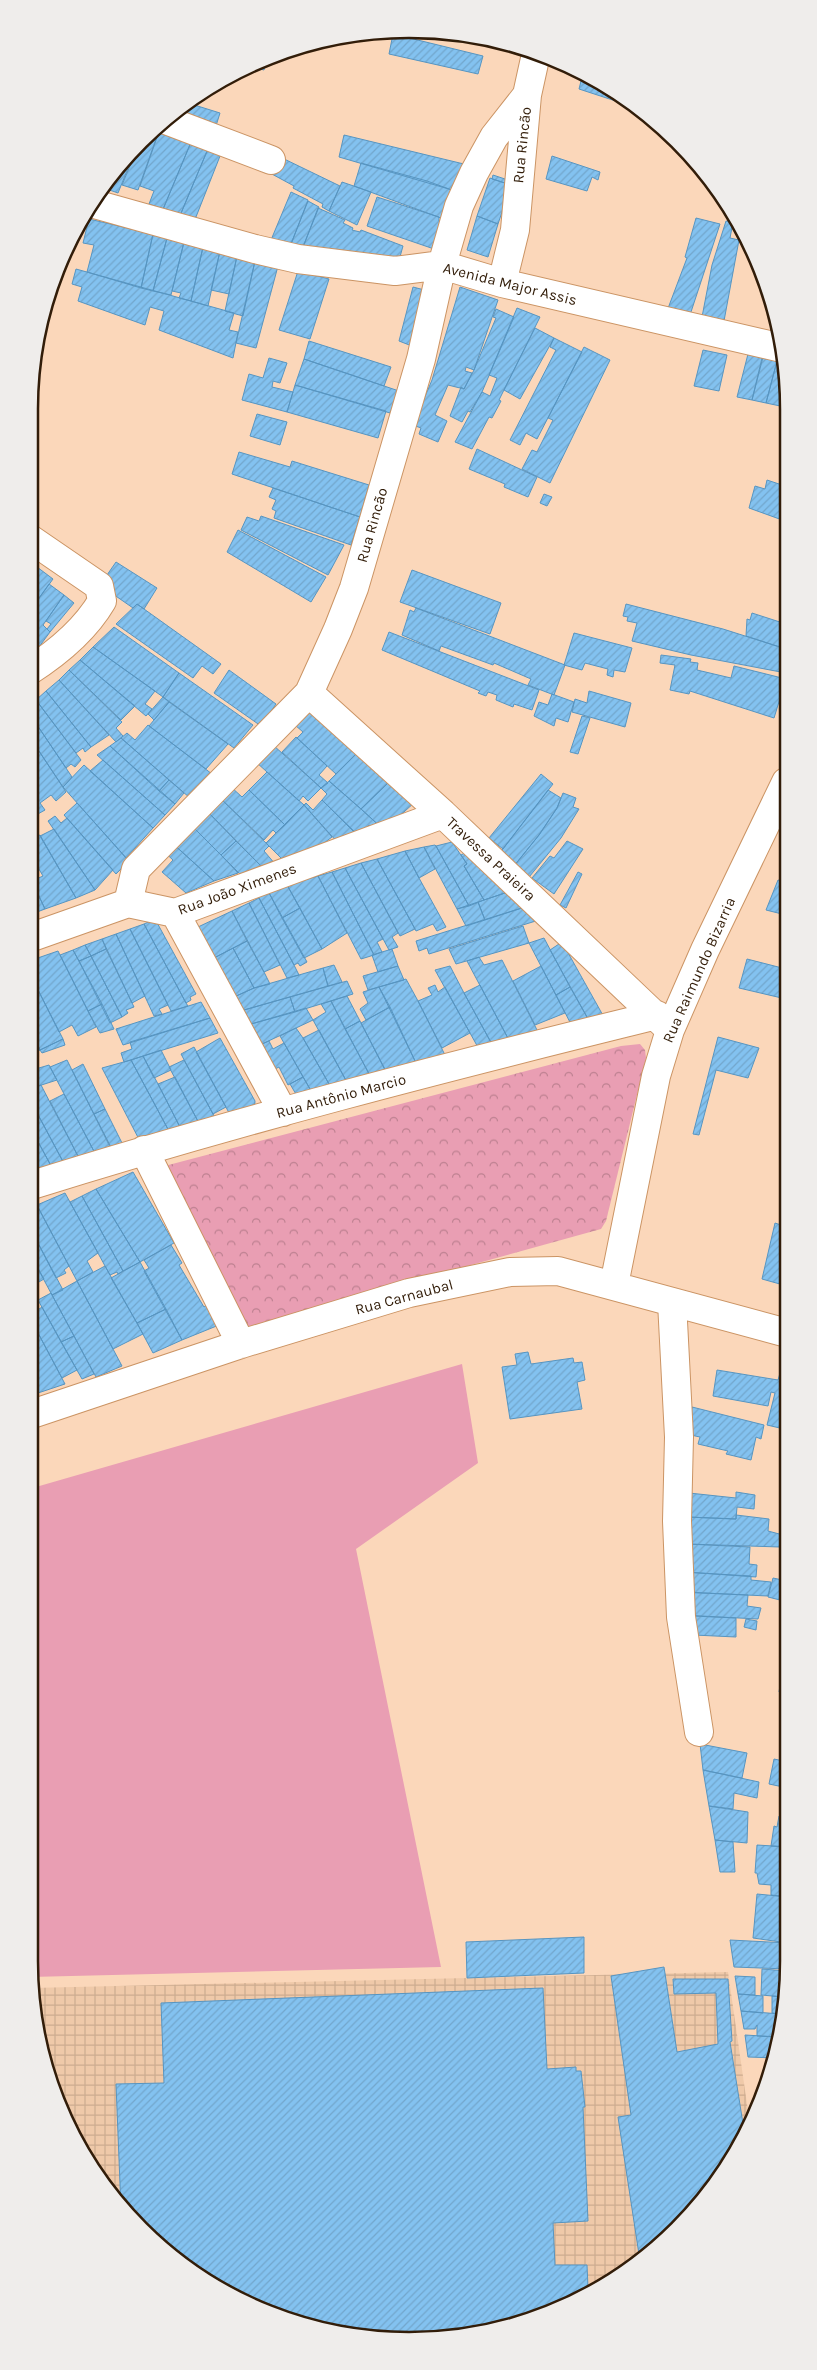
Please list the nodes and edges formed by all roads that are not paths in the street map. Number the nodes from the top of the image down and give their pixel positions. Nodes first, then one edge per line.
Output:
1 (535, 60) edge
2 (527, 95) junction
3 (173, 123) edge
4 (271, 160) dead end
5 (98, 205) edge
6 (442, 265) junction
7 (502, 283) junction
8 (774, 346) edge
9 (38, 544) edge
10 (38, 665) edge
11 (309, 693) junction
12 (780, 794) edge
13 (443, 814) junction
14 (128, 903) junction
15 (175, 913) junction
16 (38, 935) edge
17 (663, 1022) junction
18 (283, 1112) junction
19 (144, 1150) junction
20 (38, 1183) edge
21 (614, 1285) junction
22 (672, 1302) junction
23 (780, 1331) edge
24 (240, 1344) junction
25 (38, 1412) edge
26 (699, 1732) dead end

1 - 2 street, Rua Rincão
2 - 6 street, Rua Rincão
2 - 7 street, Rua Rincão
3 - 4 street
5 - 6 street, Avenida Major Assis
6 - 7 street, Avenida Major Assis
6 - 11 street, Rua Rincão
7 - 8 street, Avenida Major Assis
9 - 10 street
11 - 13 street, Travessa Praieira
11 - 14 street, Rua Rincão
12 - 17 street, Rua Raimundo Bizarria
13 - 15 street, Rua João Ximenes
13 - 17 street, Travessa Praieira
14 - 15 street, Rua João Ximenes
14 - 16 street
15 - 18 street
17 - 18 street, Rua Antônio Marcio
17 - 21 street, Rua Raimundo Bizarria
18 - 19 street, Rua Antônio Marcio
19 - 20 street, Rua Antônio Marcio
19 - 24 street
21 - 22 street, Rua Carnaubal
21 - 24 street, Rua Carnaubal
22 - 23 street, Rua Carnaubal
22 - 26 street
24 - 25 street, Rua Carnaubal

